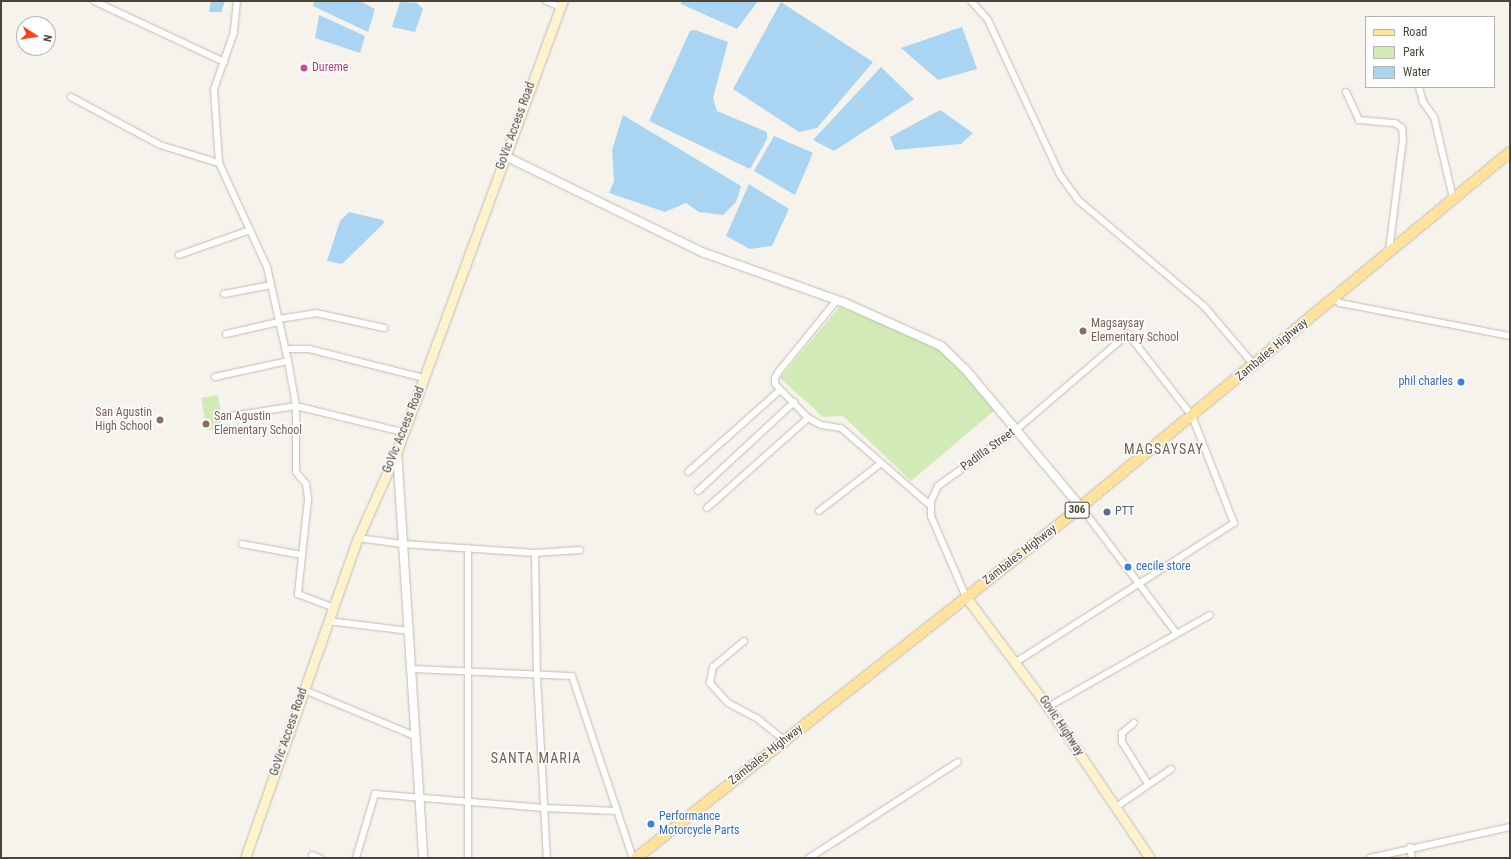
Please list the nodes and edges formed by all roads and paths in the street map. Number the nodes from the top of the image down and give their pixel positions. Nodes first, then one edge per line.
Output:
1 (94, 1) edge
2 (237, 1) edge
3 (546, 1) edge
4 (971, 1) edge
5 (562, 4) edge
6 (224, 62) junction
7 (1418, 88) edge
8 (1346, 92) dead end
9 (71, 97) dead end
10 (1510, 152) edge
11 (505, 156) junction
12 (219, 163) junction
13 (1453, 198) junction
14 (250, 230) junction
15 (1389, 251) junction
16 (179, 255) dead end
17 (271, 285) junction
18 (224, 294) dead end
19 (1334, 298) junction
20 (837, 300) junction
21 (279, 320) junction
22 (384, 328) dead end
23 (226, 334) dead end
24 (1510, 336) edge
25 (286, 349) junction
26 (288, 361) junction
27 (1254, 365) junction
28 (215, 376) dead end
29 (424, 378) junction
30 (780, 390) junction
31 (794, 402) junction
32 (296, 406) junction
33 (231, 416) dead end
34 (1192, 416) junction
35 (808, 418) junction
36 (1017, 429) junction
37 (403, 432) junction
38 (397, 451) junction
39 (881, 463) junction
40 (688, 472) dead end
41 (698, 491) dead end
42 (931, 506) junction
43 (1081, 507) junction
44 (707, 508) dead end
45 (819, 511) dead end
46 (358, 538) junction
47 (242, 544) dead end
48 (403, 544) junction
49 (468, 548) junction
50 (580, 550) dead end
51 (535, 553) junction
52 (302, 555) junction
53 (1139, 584) junction
54 (966, 597) junction
55 (334, 608) junction
56 (1210, 615) dead end
57 (328, 621) junction
58 (409, 631) junction
59 (1177, 634) junction
60 (744, 641) dead end
61 (1016, 662) junction
62 (411, 669) junction
63 (469, 672) junction
64 (537, 676) junction
65 (304, 690) junction
66 (1048, 707) junction
67 (1134, 723) dead end
68 (415, 736) junction
69 (784, 741) junction
70 (958, 762) dead end
71 (1171, 769) dead end
72 (1148, 784) junction
73 (420, 798) junction
74 (467, 801) junction
75 (1116, 807) junction
76 (544, 808) junction
77 (617, 811) junction
78 (1510, 826) edge
79 (1410, 847) junction
80 (312, 855) dead end
81 (245, 858) edge
82 (320, 858) edge
83 (356, 858) edge
84 (423, 858) edge
85 (468, 858) edge
86 (547, 858) edge
87 (633, 858) edge
88 (636, 858) edge
89 (809, 858) edge
90 (1150, 858) edge
91 (1370, 858) edge
92 (1412, 858) edge

1 - 6 street
2 - 6 street
3 - 5 street
4 - 27 street
5 - 11 main road, GoVic Access Road
6 - 12 street
7 - 13 street
8 - 15 street
9 - 12 street
10 - 13 main road, Zambales Highway / 306
11 - 20 street
11 - 29 main road, GoVic Access Road
12 - 14 street
13 - 15 main road, Zambales Highway / 306
14 - 16 street
14 - 17 street
15 - 19 main road, Zambales Highway / 306
17 - 18 street
17 - 21 street
19 - 24 street
19 - 27 main road, Zambales Highway / 306
20 - 30 street
20 - 36 street
21 - 22 street
21 - 23 street
21 - 25 street
25 - 26 street
25 - 29 street
26 - 28 street
26 - 32 street
27 - 34 main road, Zambales Highway / 306
29 - 37 main road, GoVic Access Road
30 - 31 street
30 - 40 street
31 - 35 street
31 - 41 street
32 - 33 street
32 - 37 street
32 - 52 street
34 - 36 street, Padilla Street
34 - 43 main road, Zambales Highway / 306
34 - 53 street
35 - 39 street
35 - 44 street
36 - 42 street, Padilla Street
36 - 43 street
37 - 38 main road, GoVic Access Road
38 - 46 main road, GoVic Access Road
38 - 48 street
39 - 42 street
39 - 45 street
42 - 54 street
43 - 53 street
43 - 54 main road, Zambales Highway / 306
46 - 48 street
46 - 55 main road, GoVic Access Road
47 - 52 street
48 - 49 street
48 - 58 street
49 - 51 street
49 - 63 street
50 - 51 street
51 - 64 street
52 - 55 street
53 - 59 street
53 - 61 street
54 - 61 main road, Govic Highway
54 - 69 main road, Zambales Highway / 306
55 - 57 main road, GoVic Access Road
56 - 59 street
57 - 58 street
57 - 65 main road, GoVic Access Road
58 - 62 street
59 - 66 street
60 - 69 street
61 - 66 main road, Govic Highway
62 - 63 street
62 - 68 street
63 - 64 street
63 - 74 street
64 - 76 street
64 - 77 street
65 - 68 street
65 - 81 main road, GoVic Access Road
66 - 75 main road, Govic Highway
67 - 72 street
68 - 73 street
69 - 88 main road, Zambales Highway / 306
70 - 89 street
71 - 72 street
72 - 75 street
73 - 74 street
73 - 83 street
73 - 84 street
74 - 76 street
74 - 85 street
75 - 90 main road, Govic Highway
76 - 77 street
76 - 86 street
77 - 87 street
78 - 79 street
79 - 91 street
79 - 92 street
80 - 82 street

